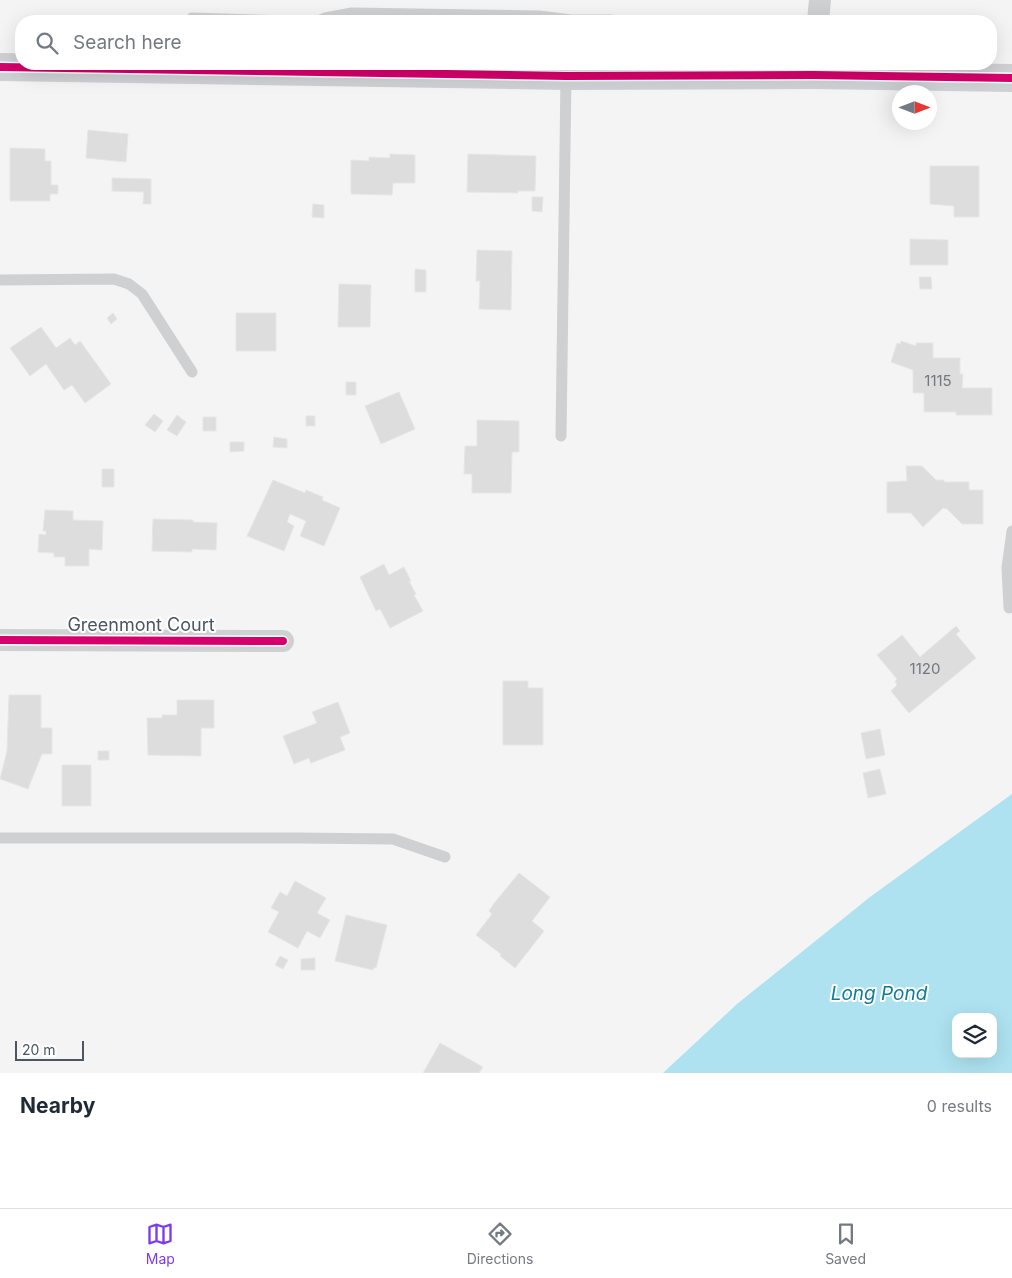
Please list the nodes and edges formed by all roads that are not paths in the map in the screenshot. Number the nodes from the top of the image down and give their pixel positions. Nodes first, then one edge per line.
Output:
1 (820, 0) edge
2 (341, 15) edge
3 (477, 15) edge
4 (819, 15) edge
5 (0, 67) edge
6 (15, 67) edge
7 (372, 70) edge
8 (814, 70) edge
9 (566, 76) junction
10 (1012, 78) edge
11 (0, 280) edge
12 (192, 372) dead end
13 (561, 436) dead end
14 (1012, 531) edge
15 (1009, 608) dead end
16 (0, 640) edge
17 (283, 641) dead end
18 (0, 838) edge
19 (445, 856) dead end

1 - 4 street
2 - 3 lane
5 - 6 street
7 - 9 street
8 - 9 street
8 - 10 street
9 - 13 lane
11 - 12 lane
14 - 15 lane
16 - 17 street, Greenmont Court
18 - 19 lane

